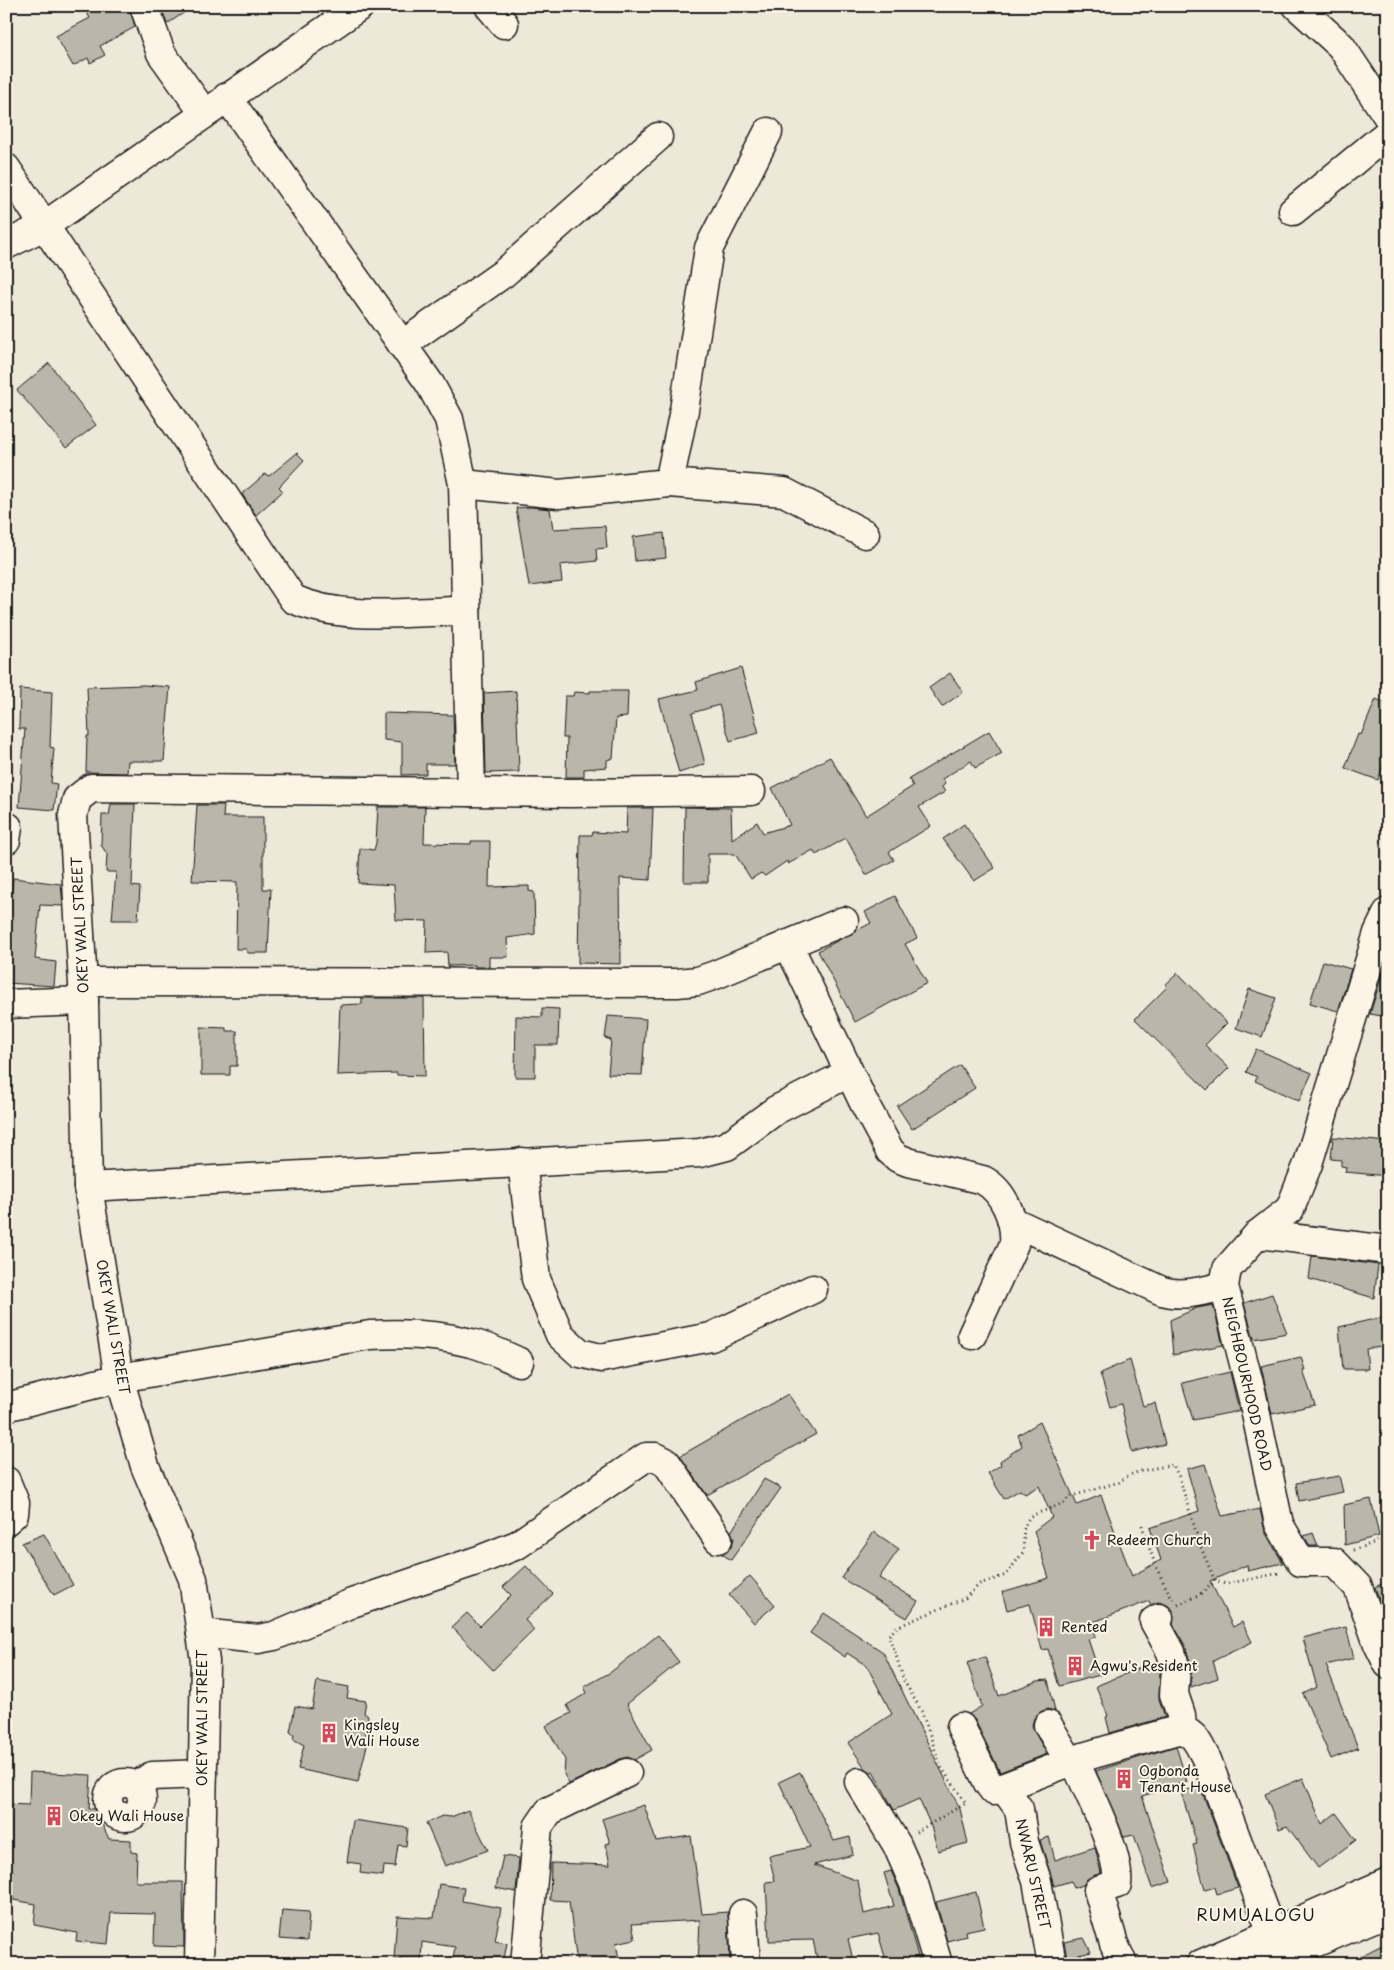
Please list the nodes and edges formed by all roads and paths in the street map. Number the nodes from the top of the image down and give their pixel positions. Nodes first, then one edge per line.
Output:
1 (144, 6) edge
2 (360, 6) edge
3 (1297, 6) edge
4 (227, 97) junction
5 (204, 113) junction
6 (1388, 117) edge
7 (768, 132) dead end
8 (1388, 133) edge
9 (658, 137) dead end
10 (6, 168) edge
11 (1293, 211) dead end
12 (44, 226) junction
13 (6, 245) edge
14 (402, 345) junction
15 (669, 483) junction
16 (463, 484) junction
17 (866, 534) dead end
18 (466, 611) junction
19 (751, 791) dead end
20 (471, 792) junction
21 (1388, 912) edge
22 (844, 921) dead end
23 (788, 944) junction
24 (84, 991) junction
25 (6, 1004) edge
26 (849, 1073) junction
27 (522, 1162) junction
28 (88, 1187) junction
29 (1012, 1221) junction
30 (1258, 1234) junction
31 (1388, 1250) edge
32 (1224, 1286) junction
33 (813, 1289) dead end
34 (972, 1335) dead end
35 (519, 1362) dead end
36 (119, 1378) junction
37 (6, 1407) edge
38 (6, 1481) edge
39 (6, 1521) edge
40 (1142, 1525) dead end
41 (718, 1539) dead end
42 (1301, 1562) junction
43 (1215, 1581) junction
44 (1168, 1612) junction
45 (201, 1634) junction
46 (1388, 1664) edge
47 (1048, 1725) dead end
48 (961, 1727) dead end
49 (1182, 1730) junction
50 (1072, 1761) junction
51 (627, 1772) dead end
52 (203, 1774) junction
53 (859, 1782) dead end
54 (136, 1786) dead end
55 (1004, 1788) junction
56 (897, 1845) junction
57 (1388, 1882) edge
58 (1388, 1912) edge
59 (743, 1914) dead end
60 (1272, 1934) junction
61 (1300, 1957) edge
62 (198, 1964) edge
63 (525, 1964) edge
64 (746, 1964) edge
65 (938, 1964) edge
66 (1052, 1964) edge
67 (1123, 1964) edge
68 (1201, 1964) edge
69 (1265, 1964) edge

1 - 5 street
2 - 4 street
3 - 6 street
4 - 5 street
4 - 14 street
5 - 12 street
7 - 15 street
8 - 11 street
9 - 14 street
10 - 12 street
12 - 13 street
12 - 18 street
14 - 16 street
15 - 16 street
15 - 17 street
16 - 18 street
18 - 20 street
19 - 20 street
20 - 24 street, OKEY WALI STREET
21 - 30 street, NEIGHBOURHOOD ROAD
22 - 23 street
23 - 24 street
23 - 26 street
24 - 25 street
24 - 28 street, OKEY WALI STREET
26 - 27 street
26 - 29 street
27 - 28 street
27 - 33 street
28 - 36 street, OKEY WALI STREET
29 - 32 street
29 - 34 street
30 - 31 street
30 - 32 street, NEIGHBOURHOOD ROAD
32 - 42 street, NEIGHBOURHOOD ROAD
35 - 36 street
36 - 37 street
36 - 45 street, OKEY WALI STREET
38 - 39 street
40 - 44 path
41 - 45 street
42 - 43 path
42 - 46 street
43 - 44 path
43 - 56 path
44 - 49 street
45 - 52 street, OKEY WALI STREET
47 - 50 street
48 - 55 street
49 - 50 street
49 - 60 street
50 - 55 street
50 - 67 street
51 - 63 street
52 - 54 street
52 - 62 street, OKEY WALI STREET
53 - 56 street
55 - 66 street, NWARU STREET
56 - 65 street
57 - 60 street
58 - 61 street
59 - 64 street
60 - 68 street
61 - 69 street

